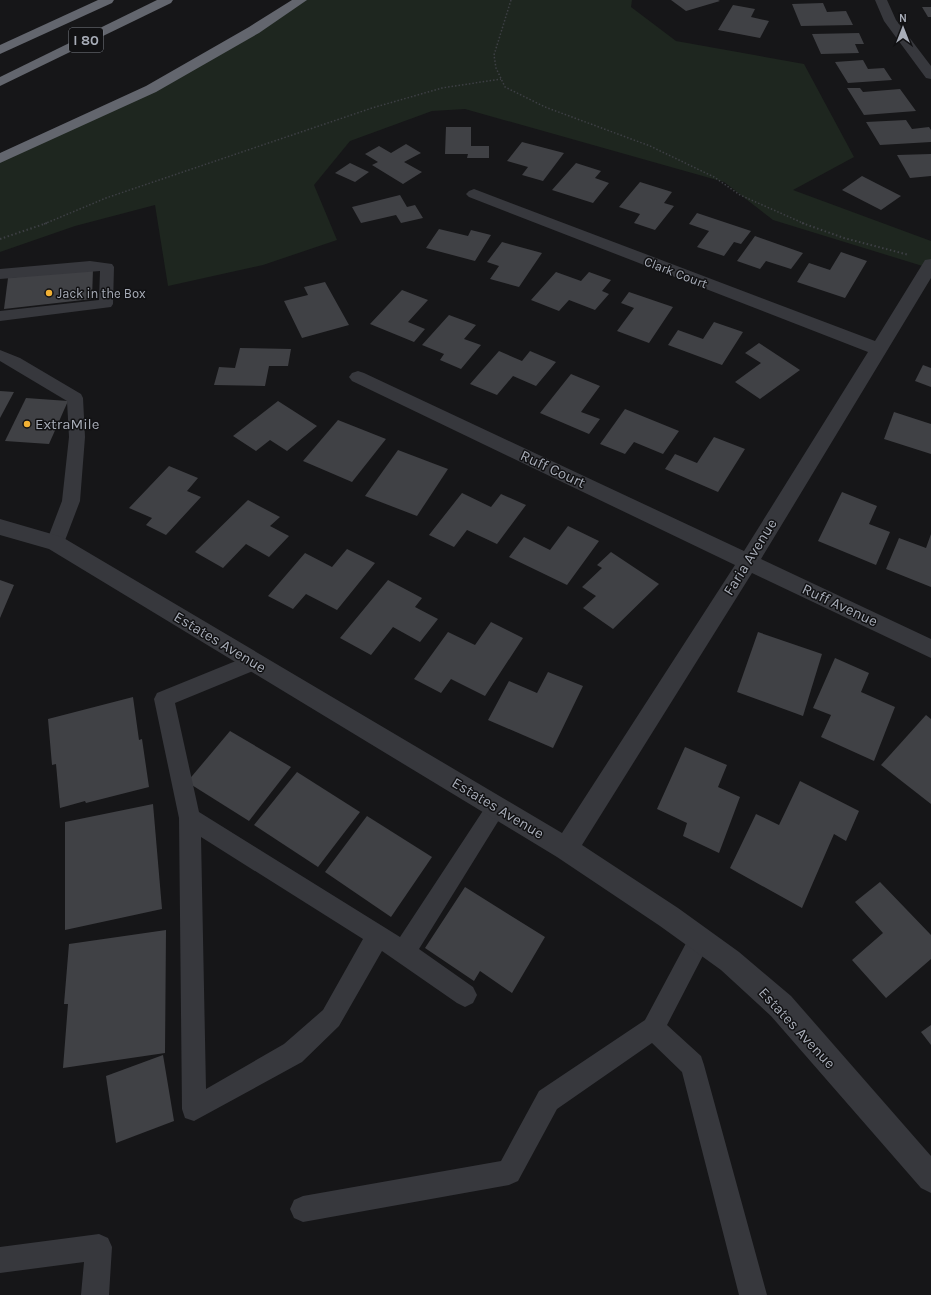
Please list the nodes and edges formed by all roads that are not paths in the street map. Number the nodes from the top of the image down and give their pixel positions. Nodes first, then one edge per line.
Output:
1 (108, 0) edge
2 (167, 0) edge
3 (301, 0) edge
4 (881, 0) edge
5 (0, 50) edge
6 (931, 75) edge
7 (3, 81) edge
8 (0, 159) edge
9 (474, 194) dead end
10 (923, 260) edge
11 (0, 274) edge
12 (0, 316) edge
13 (878, 350) junction
14 (0, 355) edge
15 (358, 377) dead end
16 (0, 527) edge
17 (55, 543) junction
18 (748, 562) junction
19 (931, 649) edge
20 (253, 662) junction
21 (497, 807) junction
22 (190, 818) junction
23 (566, 849) junction
24 (378, 935) junction
25 (700, 940) junction
26 (403, 952) junction
27 (465, 995) dead end
28 (653, 1028) junction
29 (931, 1178) edge
30 (303, 1209) dead end
31 (0, 1260) edge
32 (95, 1295) edge
33 (753, 1295) edge

1 - 5 highway, I 80
2 - 7 highway, I 80
3 - 8 highway
4 - 6 street
9 - 13 street, Clark Court
10 - 13 street, Faria Avenue
11 - 12 lane
13 - 18 street, Faria Avenue
14 - 17 lane
15 - 18 street, Ruff Court
16 - 17 street, Estates Avenue
17 - 20 street, Estates Avenue
18 - 19 street, Ruff Avenue
18 - 23 street, Faria Avenue
20 - 21 street, Estates Avenue
20 - 22 lane
21 - 23 street, Estates Avenue
21 - 26 lane
22 - 24 lane
22 - 24 lane
23 - 25 street, Estates Avenue
24 - 26 lane
25 - 28 lane
25 - 29 street, Estates Avenue
26 - 27 lane
28 - 30 lane
28 - 33 lane
31 - 32 lane

